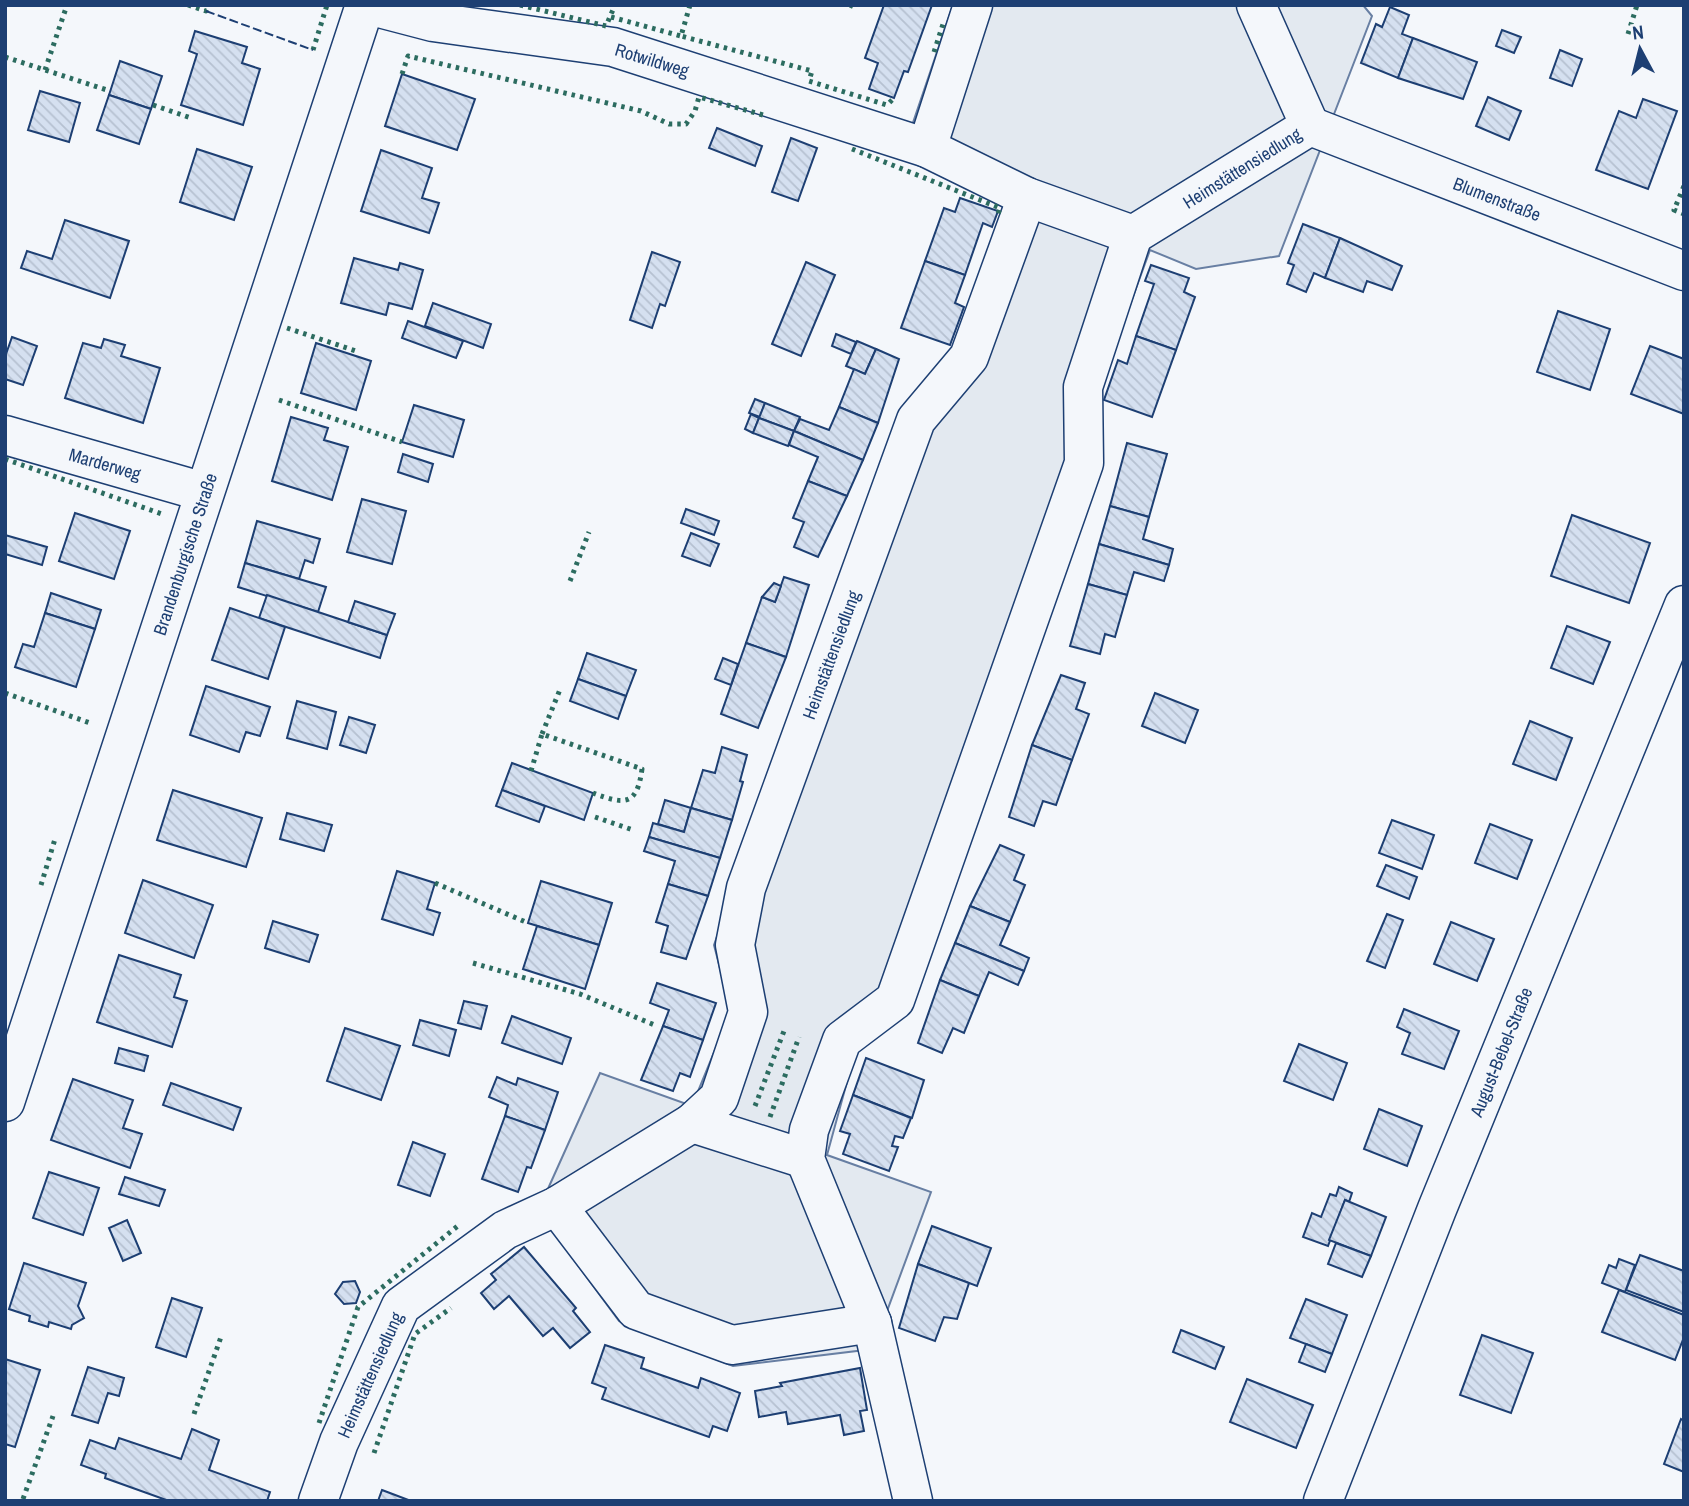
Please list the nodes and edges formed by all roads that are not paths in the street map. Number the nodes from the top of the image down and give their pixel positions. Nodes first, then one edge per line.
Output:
1 (366, 5) edge
2 (973, 5) edge
3 (1256, 5) edge
4 (1310, 126) junction
5 (927, 148) junction
6 (1027, 197) junction
7 (1133, 235) junction
8 (1684, 271) edge
9 (5, 435) edge
10 (204, 492) junction
11 (1684, 605) edge
12 (5, 1102) edge
13 (692, 1123) junction
14 (805, 1159) junction
15 (557, 1206) junction
16 (873, 1323) junction
17 (318, 1501) edge
18 (913, 1501) edge
19 (1323, 1501) edge

1 - 5 street, Rotwildweg
1 - 10 street, Brandenburgische Straße
2 - 5 street
3 - 4 street, Heimstättensiedlung
4 - 7 street, Heimstättensiedlung
4 - 8 street, Blumenstraße
5 - 6 street
6 - 7 street
6 - 13 street, Heimstättensiedlung
7 - 14 street
9 - 10 street, Marderweg
10 - 12 street, Brandenburgische Straße
11 - 19 street, August-Bebel-Straße
13 - 14 street
13 - 15 street, Heimstättensiedlung
14 - 16 street
15 - 16 street
15 - 17 street, Heimstättensiedlung
16 - 18 street

